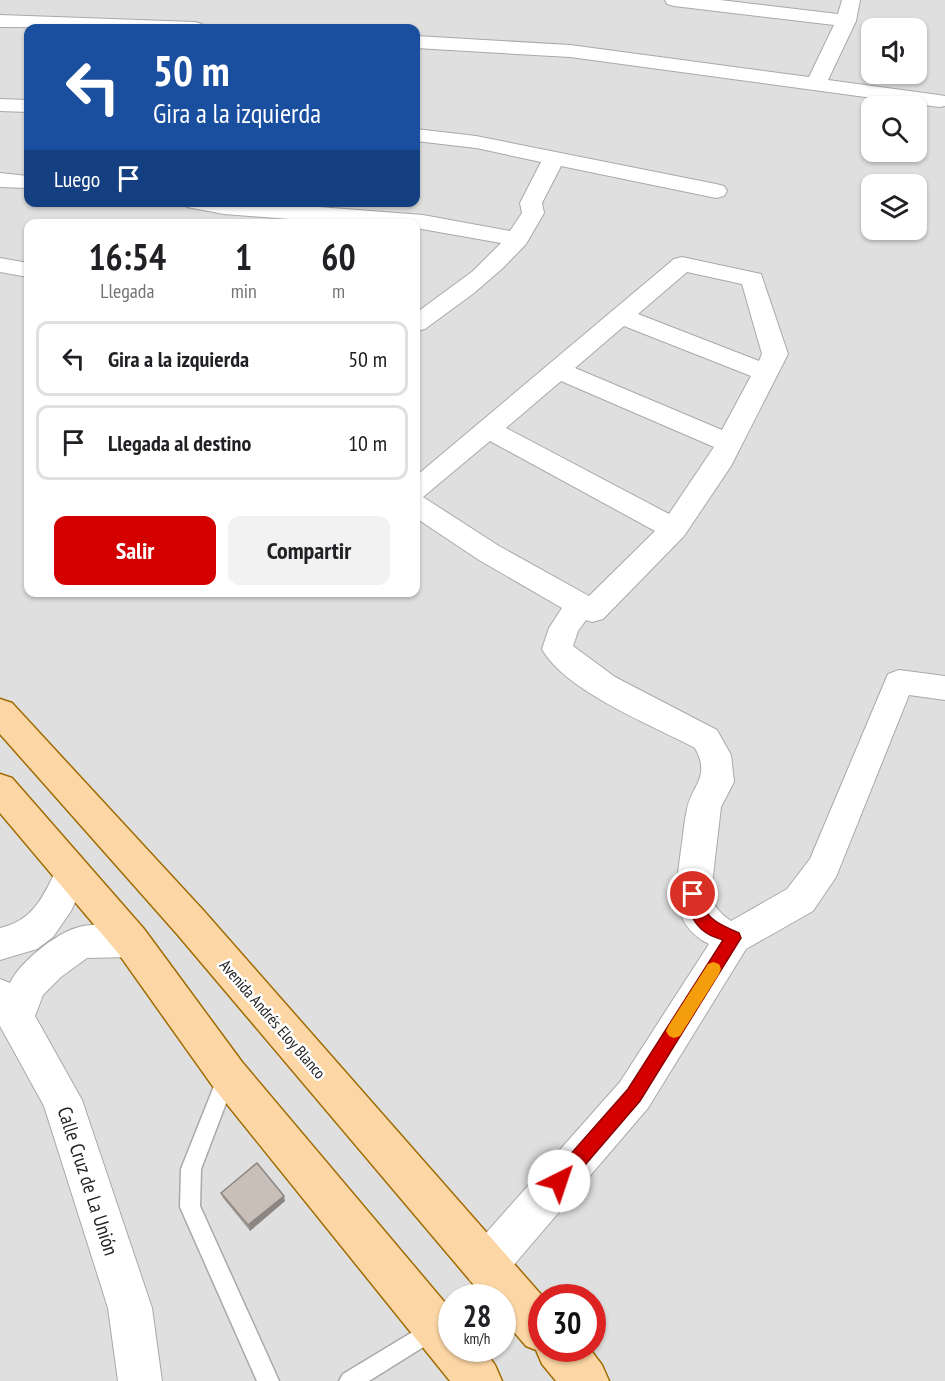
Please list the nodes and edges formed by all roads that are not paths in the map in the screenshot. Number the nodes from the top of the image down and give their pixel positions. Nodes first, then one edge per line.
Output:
1 (674, 0) edge
2 (851, 0) edge
3 (0, 21) edge
4 (846, 21) junction
5 (84, 24) edge
6 (420, 42) edge
7 (816, 83) junction
8 (939, 101) dead end
9 (0, 105) edge
10 (24, 106) edge
11 (420, 135) edge
12 (554, 158) junction
13 (0, 180) edge
14 (24, 183) edge
15 (716, 191) dead end
16 (224, 207) edge
17 (348, 219) edge
18 (420, 222) edge
19 (518, 239) junction
20 (0, 265) edge
21 (24, 269) edge
22 (620, 316) junction
23 (420, 321) edge
24 (558, 370) junction
25 (765, 373) junction
26 (488, 429) junction
27 (729, 443) junction
28 (420, 487) edge
29 (420, 508) edge
30 (674, 529) junction
31 (580, 605) junction
32 (945, 688) edge
33 (0, 712) edge
34 (0, 788) edge
35 (72, 872) junction
36 (733, 938) junction
37 (131, 941) junction
38 (0, 944) edge
39 (8, 1006) edge
40 (228, 1075) junction
41 (485, 1266) junction
42 (528, 1314) edge
43 (438, 1330) edge
44 (438, 1345) edge
45 (464, 1362) edge
46 (570, 1362) edge
47 (140, 1381) edge
48 (268, 1381) edge
49 (350, 1381) edge
50 (479, 1381) edge
51 (586, 1381) edge

1 - 4 street
2 - 4 street
3 - 5 street
4 - 7 street
6 - 7 street
7 - 8 street
9 - 10 street
11 - 12 street
12 - 15 street
12 - 19 street
13 - 14 street
16 - 17 street
18 - 19 street
19 - 23 street
20 - 21 street
22 - 24 street
22 - 25 street
22 - 25 street
24 - 26 street
24 - 27 street
25 - 27 street
26 - 28 street
26 - 30 street
27 - 30 street
29 - 31 street
30 - 31 street
31 - 36 street
32 - 36 street
33 - 41 main road, Avenida Andrés Eloy Blanco
34 - 35 main road
35 - 37 main road
35 - 38 street
36 - 41 street
37 - 39 street
37 - 40 main road
39 - 47 street, Calle Cruz de La Unión
40 - 43 main road
40 - 48 lane
41 - 42 main road, Avenida Andrés Eloy Blanco
44 - 49 lane
45 - 50 main road
46 - 51 main road

